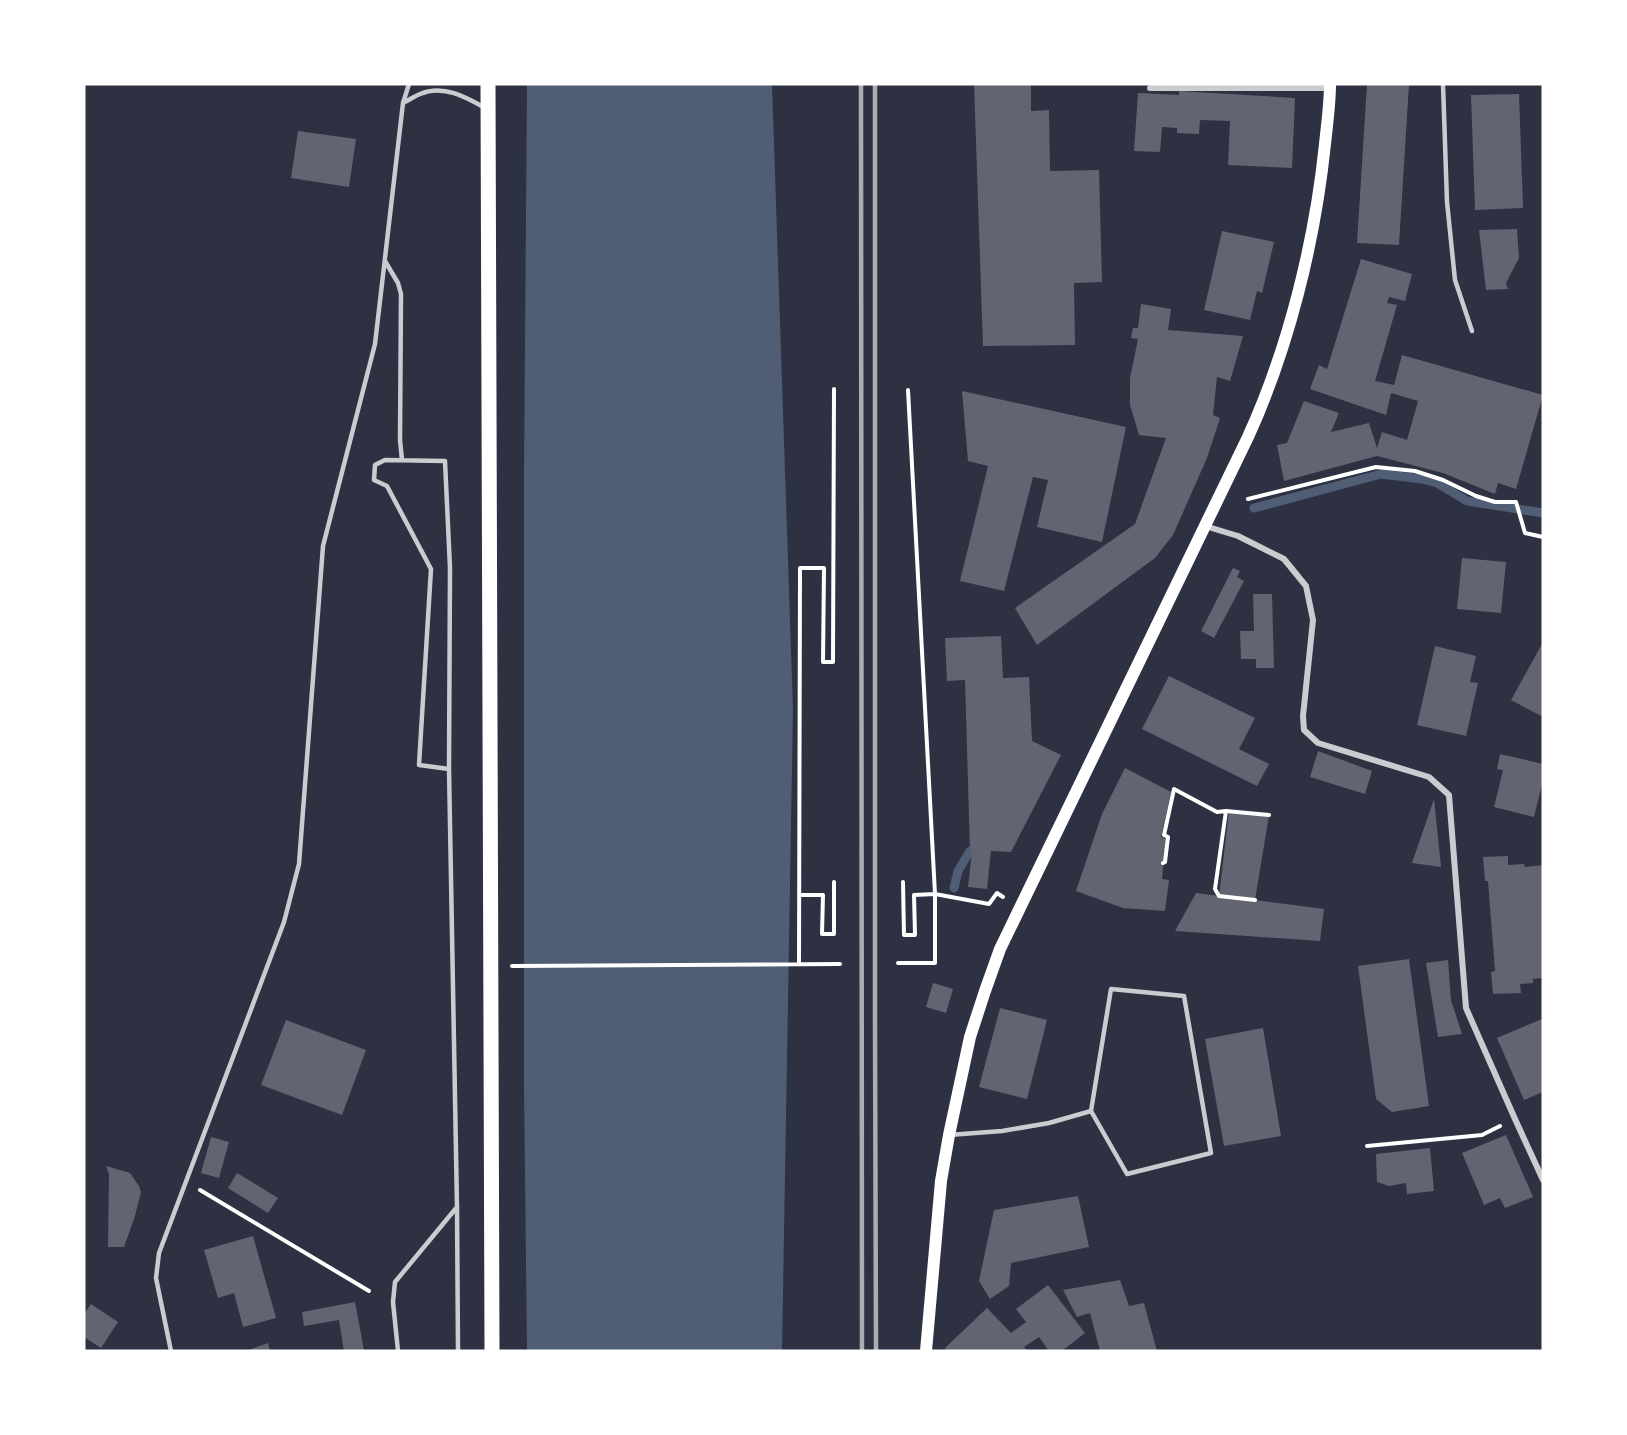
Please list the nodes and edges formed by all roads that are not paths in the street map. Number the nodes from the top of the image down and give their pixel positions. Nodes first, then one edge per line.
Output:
1 (409, 84) edge
2 (488, 84) edge
3 (1443, 84) edge
4 (1330, 86) edge
5 (1150, 88) dead end
6 (403, 103) junction
7 (488, 109) junction
8 (385, 261) junction
9 (1472, 331) dead end
10 (402, 460) junction
11 (1205, 526) junction
12 (449, 769) junction
13 (1091, 1111) junction
14 (949, 1135) junction
15 (1543, 1180) edge
16 (458, 1207) junction
17 (171, 1351) edge
18 (398, 1351) edge
19 (458, 1351) edge
20 (492, 1351) edge
21 (926, 1351) edge

1 - 6 lane
2 - 7 main road
3 - 9 lane
4 - 5 street
4 - 11 main road
6 - 7 lane
6 - 8 lane
7 - 20 main road
8 - 10 lane
8 - 17 lane
10 - 12 lane
10 - 12 lane
11 - 14 main road
11 - 15 street
12 - 16 lane
13 - 13 lane
13 - 14 lane
14 - 21 main road
16 - 18 lane
16 - 19 lane

